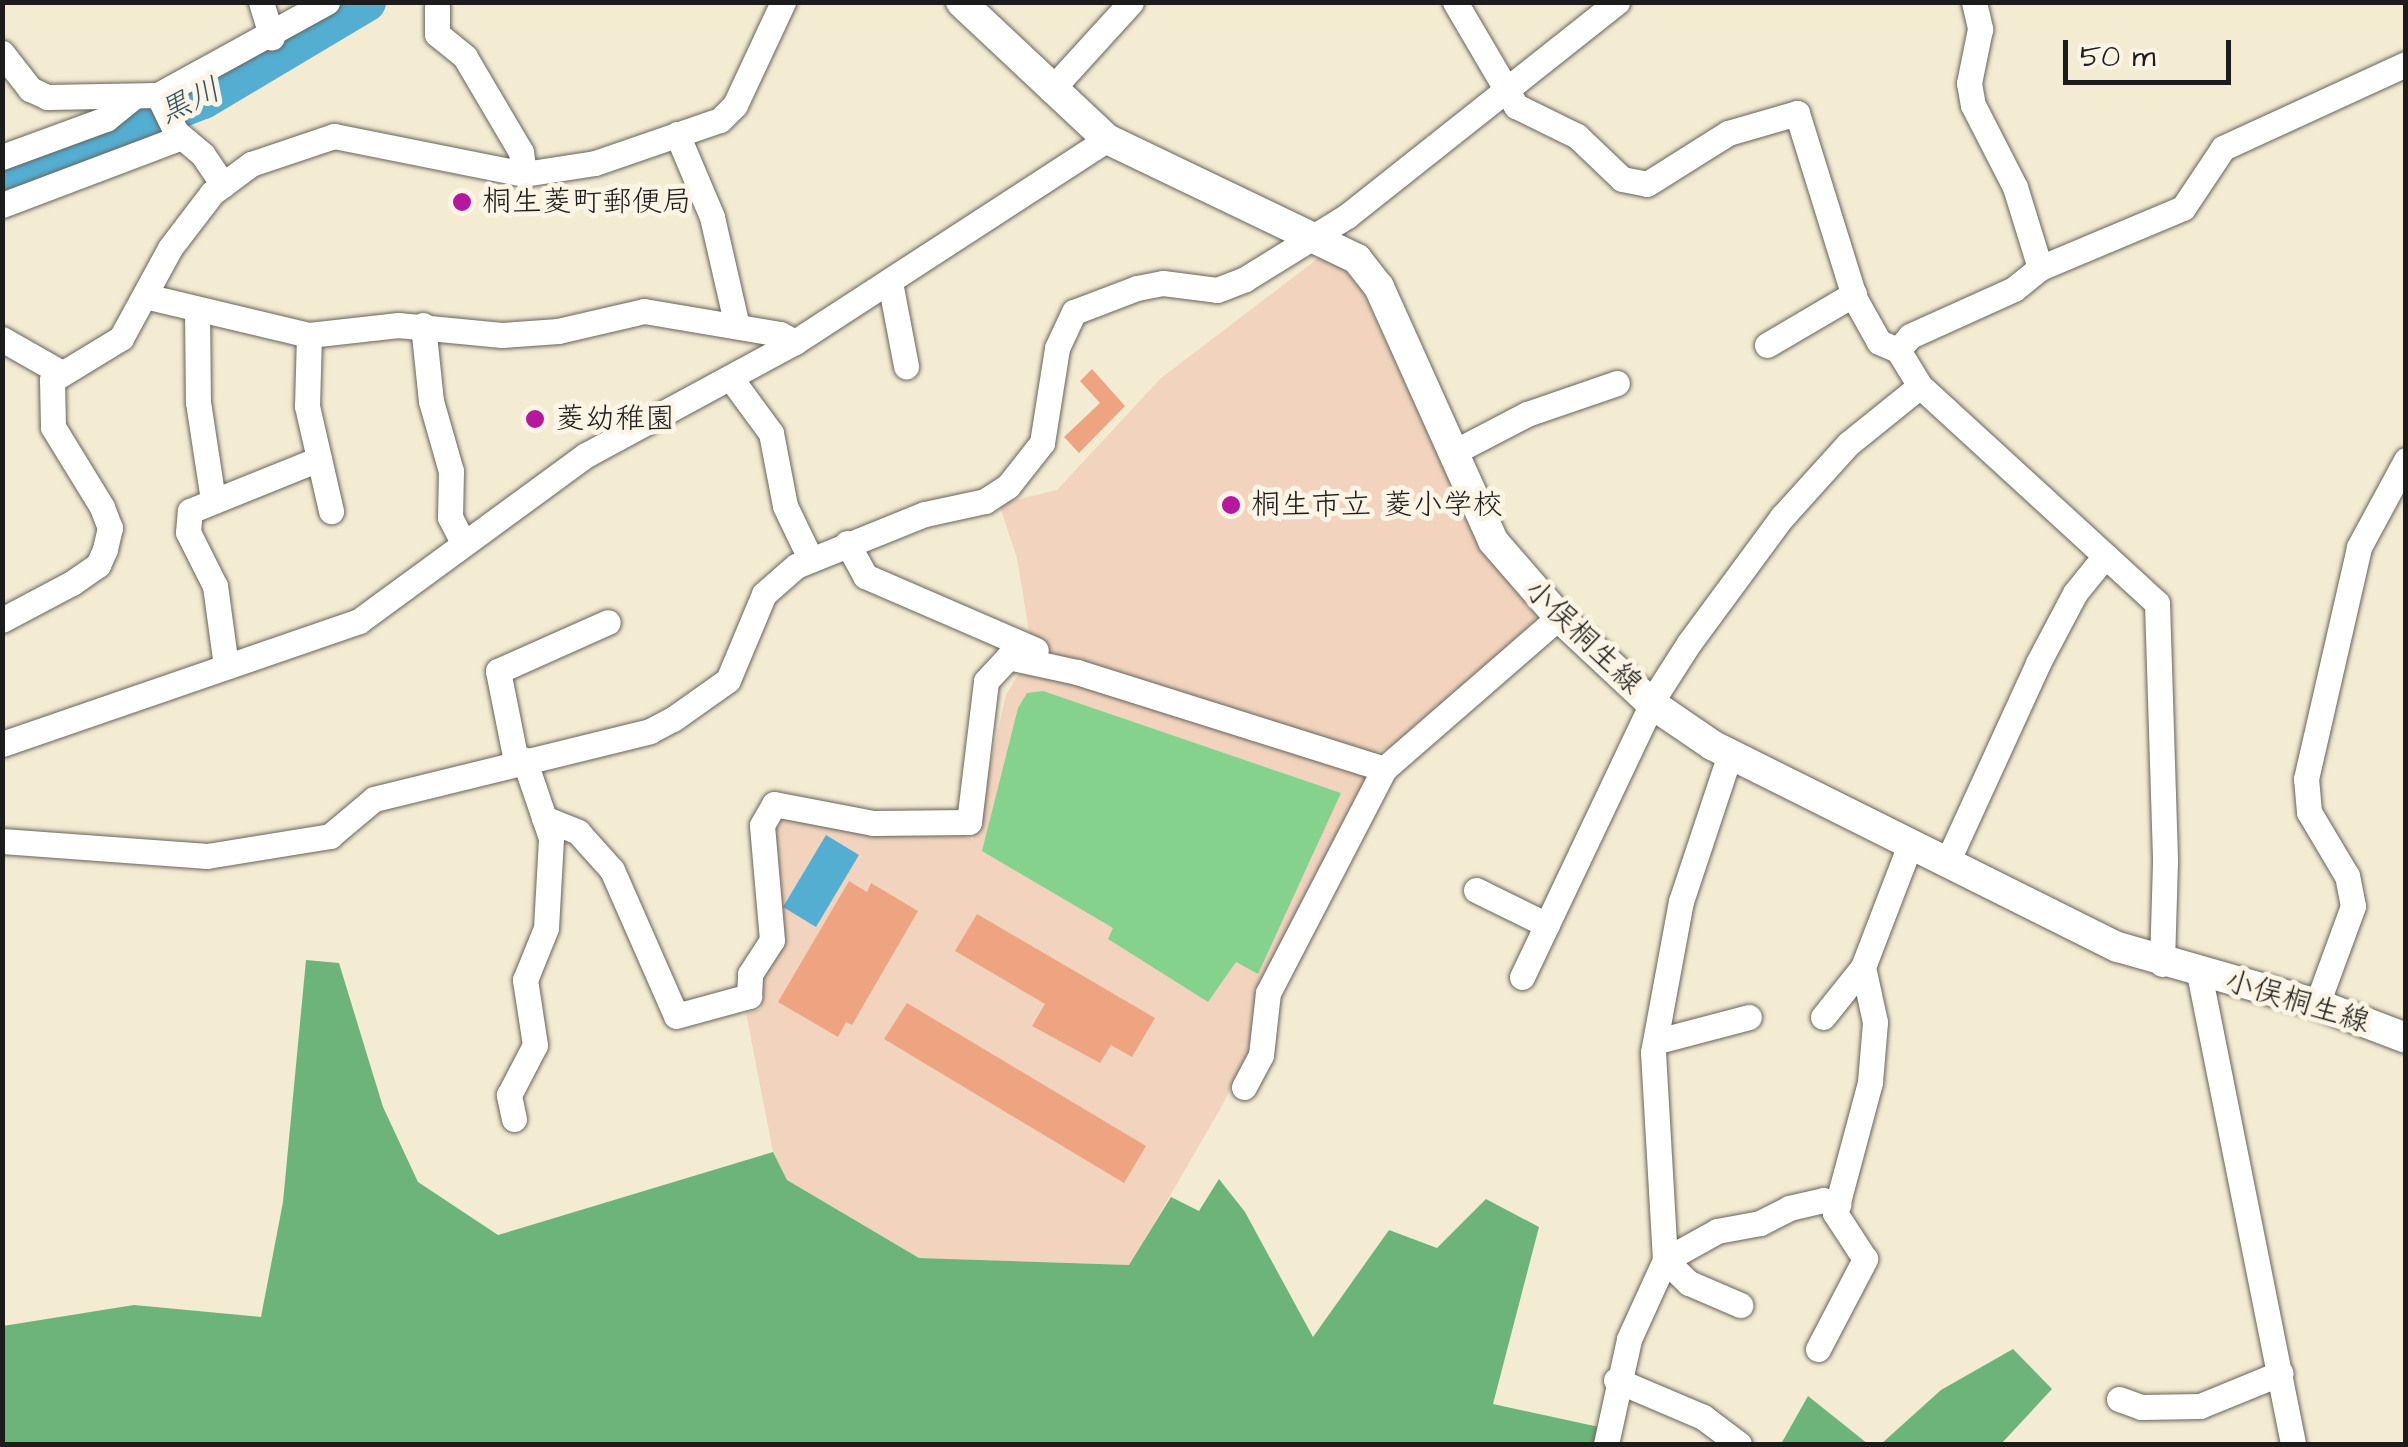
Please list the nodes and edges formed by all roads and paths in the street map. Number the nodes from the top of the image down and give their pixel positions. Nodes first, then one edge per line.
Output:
1 (261, 2) edge
2 (327, 2) edge
3 (783, 2) edge
4 (961, 2) edge
5 (1131, 2) edge
6 (1455, 2) edge
7 (1617, 2) edge
8 (1974, 2) edge
9 (437, 7) dead end
10 (272, 37) junction
11 (2, 52) edge
12 (2406, 64) edge
13 (1051, 90) junction
14 (1505, 92) junction
15 (151, 98) junction
16 (677, 134) junction
17 (179, 135) junction
18 (1107, 139) junction
19 (2, 157) edge
20 (524, 174) junction
21 (223, 185) junction
22 (2, 205) edge
23 (1311, 235) junction
24 (2040, 268) junction
25 (890, 282) junction
26 (1854, 294) junction
27 (145, 296) junction
28 (197, 311) junction
29 (424, 325) junction
30 (737, 326) junction
31 (309, 334) junction
32 (2, 340) edge
33 (795, 342) junction
34 (1767, 345) dead end
35 (1898, 350) junction
36 (906, 366) dead end
37 (60, 372) junction
38 (732, 380) junction
39 (1617, 383) dead end
40 (1920, 386) junction
41 (1454, 452) junction
42 (319, 460) junction
43 (2406, 460) edge
44 (213, 500) junction
45 (331, 511) dead end
46 (463, 543) junction
47 (847, 543) junction
48 (2105, 556) junction
49 (810, 558) junction
50 (1558, 618) junction
51 (2, 620) edge
52 (608, 622) dead end
53 (226, 666) junction
54 (1077, 672) junction
55 (1652, 704) junction
56 (2, 744) edge
57 (1730, 754) junction
58 (520, 760) junction
59 (1384, 769) junction
60 (544, 818) junction
61 (2, 841) edge
62 (1911, 842) junction
63 (1948, 860) junction
64 (1476, 890) dead end
65 (1547, 925) junction
66 (2162, 964) junction
67 (1862, 968) junction
68 (2199, 973) junction
69 (1522, 977) dead end
70 (2317, 1004) junction
71 (1823, 1017) dead end
72 (1749, 1018) dead end
73 (2406, 1038) edge
74 (1658, 1041) junction
75 (1244, 1087) dead end
76 (514, 1119) dead end
77 (1838, 1204) junction
78 (1665, 1260) junction
79 (1740, 1305) dead end
80 (1818, 1349) dead end
81 (2281, 1373) junction
82 (1616, 1380) junction
83 (2119, 1400) dead end
84 (2285, 1440) edge
85 (1606, 1444) edge
86 (1740, 1444) edge

1 - 10 street
2 - 10 street
3 - 16 street
4 - 13 main road, 小俣桐生線
5 - 13 street
6 - 14 street
7 - 14 street
8 - 24 street
9 - 20 street
10 - 15 street
11 - 15 street
12 - 24 street
13 - 18 main road, 小俣桐生線
14 - 23 street
14 - 26 street
15 - 17 street
15 - 19 street
16 - 20 street
16 - 30 street
17 - 21 street
17 - 22 street
18 - 23 main road, 小俣桐生線
18 - 25 street
20 - 21 street
21 - 27 street
23 - 41 main road, 小俣桐生線
23 - 47 street
24 - 35 street
25 - 33 street
25 - 36 street
26 - 34 street
26 - 35 street
27 - 28 street
27 - 37 street
28 - 31 street
28 - 44 street
29 - 30 street
29 - 31 street
29 - 46 street
30 - 33 street
31 - 42 street
32 - 37 street
33 - 38 street
35 - 40 street
37 - 51 street
38 - 46 street
38 - 49 street
39 - 41 street
40 - 48 street
40 - 55 street
41 - 50 main road, 小俣桐生線
42 - 44 street
42 - 45 street
43 - 70 street
44 - 53 street
46 - 53 street
47 - 49 street
47 - 54 street
48 - 63 street
48 - 66 street
49 - 58 street
50 - 55 main road, 小俣桐生線
50 - 59 street
52 - 58 street
53 - 56 street
54 - 59 street
54 - 60 street
55 - 57 main road, 小俣桐生線
55 - 65 street
57 - 62 main road, 小俣桐生線
57 - 74 street
58 - 60 street
58 - 61 street
59 - 75 street
60 - 76 street
62 - 63 main road, 小俣桐生線
62 - 67 street
63 - 66 main road, 小俣桐生線
64 - 65 street
65 - 69 street
66 - 68 main road, 小俣桐生線
67 - 71 street
67 - 77 street
68 - 70 main road, 小俣桐生線
68 - 81 street
70 - 73 main road, 小俣桐生線
72 - 74 street
74 - 78 street
77 - 78 street
77 - 80 street
78 - 79 street
78 - 82 street
81 - 83 street
81 - 84 street
82 - 85 street
82 - 86 street

